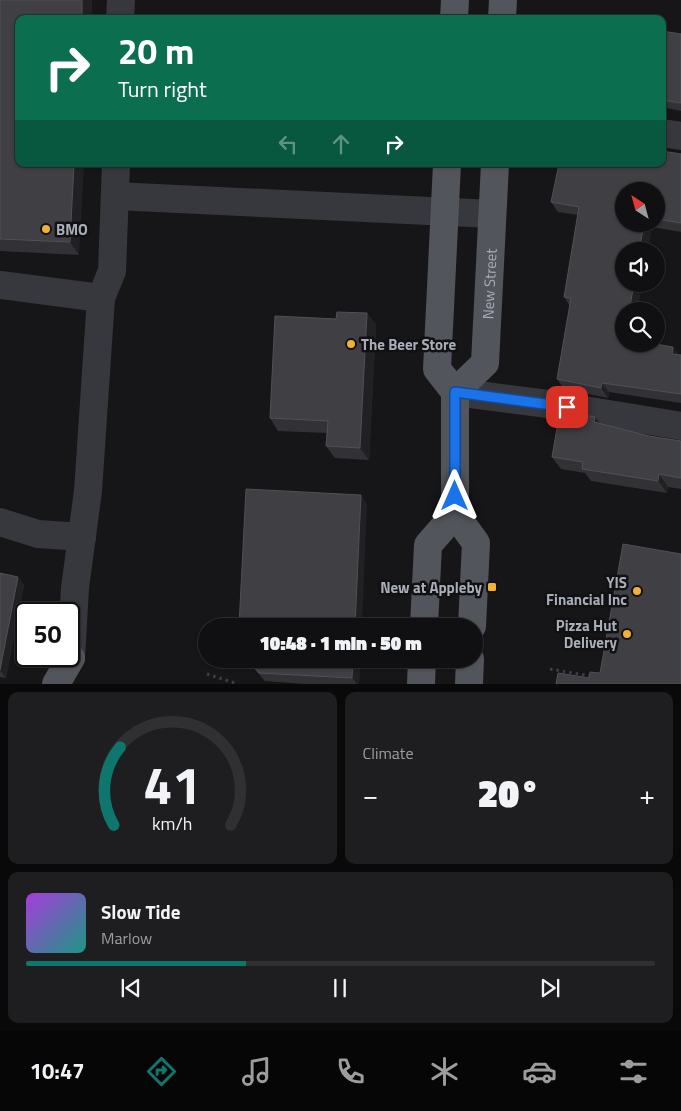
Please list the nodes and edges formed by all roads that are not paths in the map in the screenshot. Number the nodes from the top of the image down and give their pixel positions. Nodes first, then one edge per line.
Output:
1 (122, 0) edge
2 (455, 0) edge
3 (503, 0) edge
4 (120, 15) edge
5 (454, 15) edge
6 (502, 15) edge
7 (666, 134) edge
8 (681, 136) edge
9 (116, 167) edge
10 (446, 167) edge
11 (495, 167) edge
12 (115, 196) junction
13 (444, 212) junction
14 (492, 214) junction
15 (0, 285) edge
16 (101, 298) junction
17 (455, 392) junction
18 (681, 426) edge
19 (455, 514) junction
20 (0, 522) edge
21 (82, 537) junction
22 (424, 618) edge
23 (472, 618) edge
24 (422, 668) edge
25 (470, 668) edge
26 (73, 671) edge
27 (56, 684) edge
28 (421, 684) edge
29 (469, 684) edge

1 - 4 lane
2 - 5 main road
3 - 6 main road
7 - 8 lane
9 - 12 lane
10 - 13 main road
11 - 14 main road, New Street
12 - 13 lane
12 - 16 lane
13 - 14 lane
13 - 17 main road
14 - 17 main road, New Street
15 - 16 lane
16 - 21 lane
17 - 18 lane
17 - 19 main road
19 - 22 main road
19 - 23 main road
20 - 21 lane
21 - 26 lane
24 - 28 main road
25 - 29 main road
26 - 27 main road

